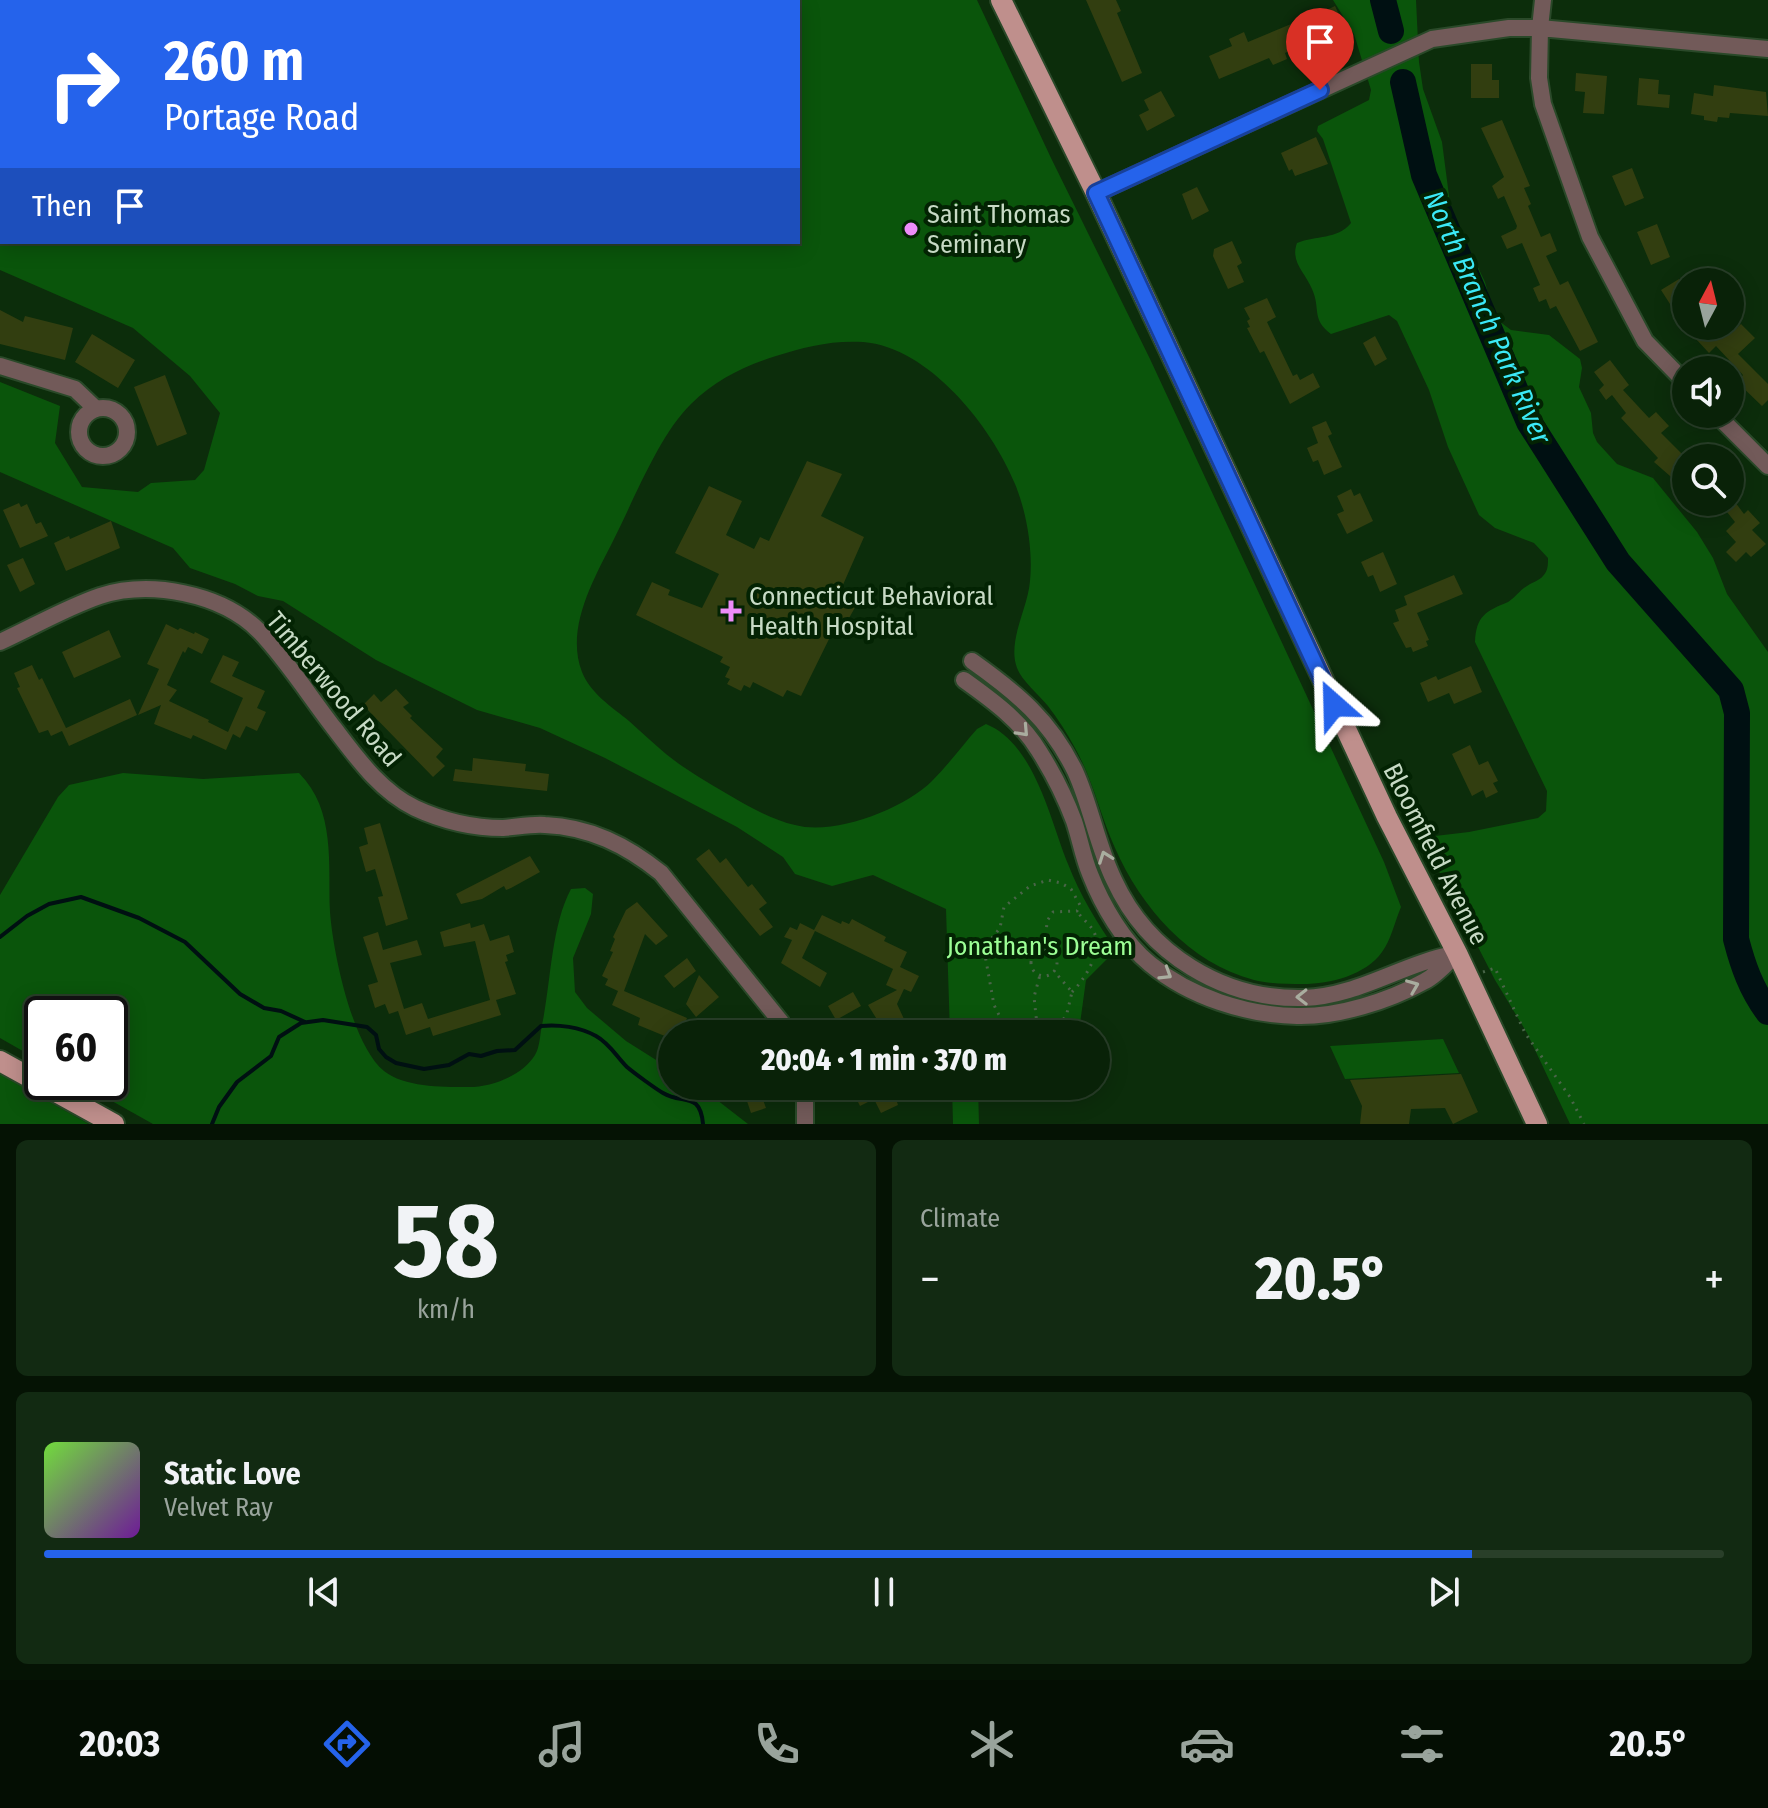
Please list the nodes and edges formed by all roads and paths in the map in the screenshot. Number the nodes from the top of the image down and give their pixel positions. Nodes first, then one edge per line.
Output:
1 (1001, 0) edge
2 (1543, 0) edge
3 (1540, 28) junction
4 (1768, 49) edge
5 (1096, 193) junction
6 (0, 366) edge
7 (1672, 369) edge
8 (95, 408) dead end
9 (1730, 428) edge
10 (1768, 466) edge
11 (0, 642) edge
12 (972, 661) dead end
13 (964, 680) dead end
14 (1077, 911) junction
15 (1045, 951) junction
16 (1457, 953) junction
17 (1054, 971) junction
18 (1040, 975) junction
19 (1468, 978) junction
20 (1072, 992) junction
21 (779, 1020) edge
22 (1003, 1020) edge
23 (1036, 1020) edge
24 (1064, 1020) edge
25 (0, 1061) edge
26 (805, 1100) edge
27 (114, 1124) edge
28 (805, 1124) edge
29 (1537, 1124) edge
30 (1584, 1124) edge

1 - 5 main road, Bloomfield Avenue
2 - 3 street
3 - 4 street
3 - 5 street
3 - 7 street
5 - 16 main road, Bloomfield Avenue
6 - 8 street
9 - 10 street
11 - 21 street, Timberwood Road
16 -> 12 street
13 -> 16 street
14 - 15 path
14 - 20 path
14 - 22 path
15 - 17 path
15 - 18 path
16 - 19 main road, Bloomfield Avenue
17 - 18 path
17 - 20 path
18 - 23 path
19 - 29 main road, Bloomfield Avenue
19 - 30 path
20 - 24 path
25 - 27 main road
26 - 28 street

